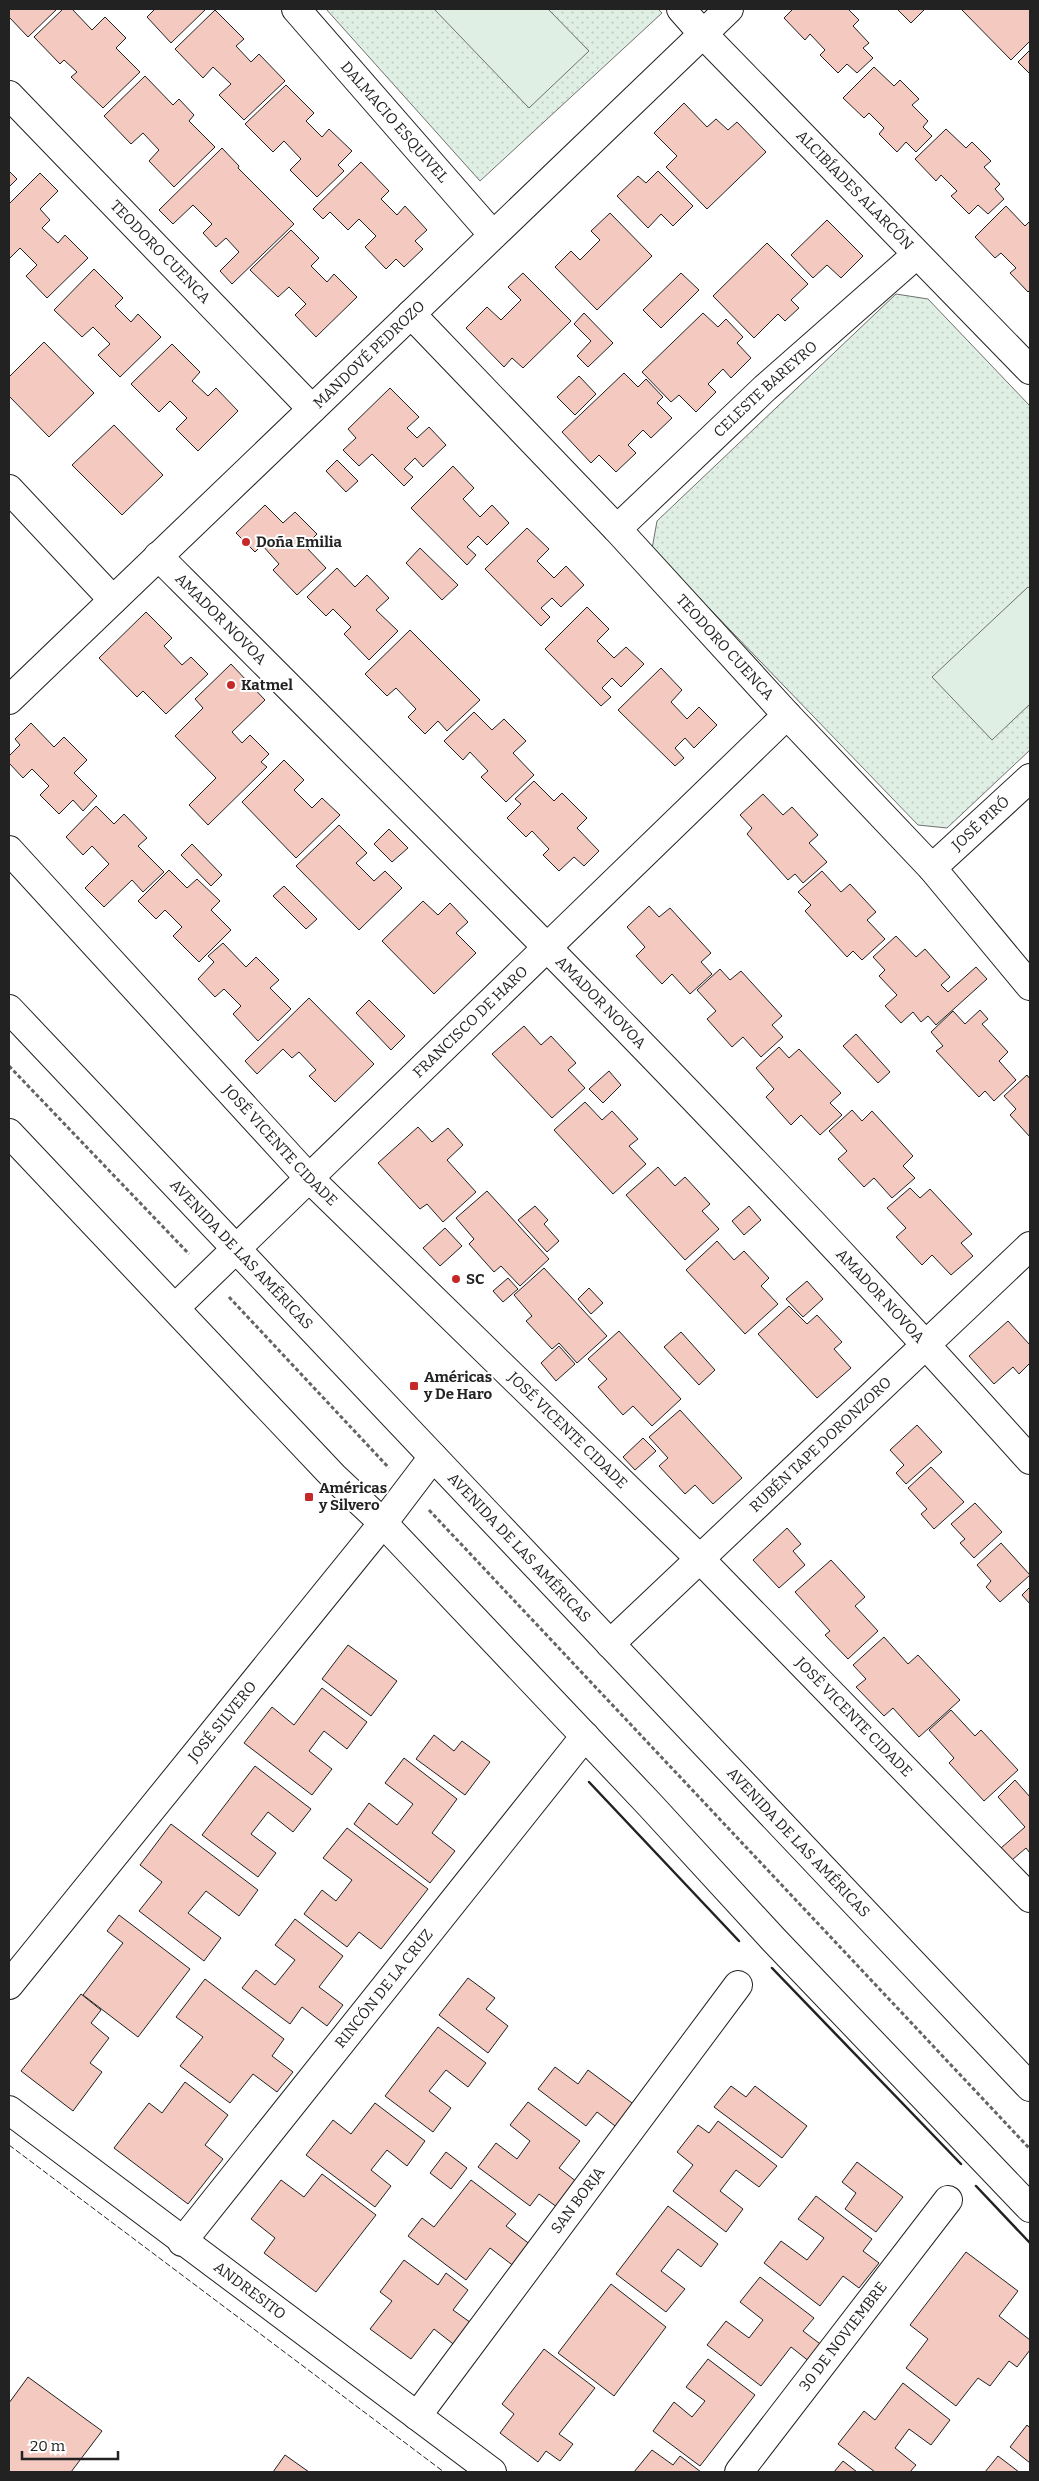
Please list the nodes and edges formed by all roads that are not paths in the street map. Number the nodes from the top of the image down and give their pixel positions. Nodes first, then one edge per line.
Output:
1 (296, 9) edge
2 (681, 9) edge
3 (729, 9) edge
4 (702, 34) junction
5 (9, 95) edge
6 (493, 235) junction
7 (916, 255) junction
8 (411, 314) junction
9 (1030, 370) edge
10 (312, 409) junction
11 (9, 489) edge
12 (617, 529) junction
13 (158, 556) junction
14 (113, 600) junction
15 (9, 700) edge
16 (786, 715) junction
17 (1030, 778) edge
18 (9, 850) edge
19 (932, 868) junction
20 (548, 946) junction
21 (1030, 986) edge
22 (9, 1009) edge
23 (9, 1133) edge
24 (309, 1178) junction
25 (1030, 1246) edge
26 (236, 1249) junction
27 (176, 1308) junction
28 (927, 1344) junction
29 (433, 1457) junction
30 (1030, 1460) edge
31 (383, 1523) junction
32 (700, 1559) junction
33 (610, 1644) junction
34 (585, 1736) junction
35 (1030, 1898) edge
36 (9, 1985) edge
37 (738, 1985) dead end
38 (1030, 2087) edge
39 (9, 2110) edge
40 (948, 2200) dead end
41 (1030, 2208) edge
42 (182, 2242) junction
43 (417, 2416) junction
44 (492, 2472) edge
45 (739, 2472) edge

1 - 6 street, DALMACIO ESQUIVEL
2 - 4 street, ALCIBÍADES ALARCÓN
3 - 4 street, MANDOVÉ PEDROZO
4 - 6 street, MANDOVÉ PEDROZO
4 - 7 street, ALCIBÍADES ALARCÓN
5 - 10 street, TEODORO CUENCA
6 - 8 street, MANDOVÉ PEDROZO
7 - 9 street, ALCIBÍADES ALARCÓN
7 - 12 street, CELESTE BAREYRO
8 - 10 street, MANDOVÉ PEDROZO
8 - 12 street, TEODORO CUENCA
10 - 13 street, MANDOVÉ PEDROZO
11 - 14 street
12 - 16 street, TEODORO CUENCA
13 - 14 street, MANDOVÉ PEDROZO
13 - 20 street, AMADOR NOVOA
14 - 15 street, MANDOVÉ PEDROZO
16 - 19 street, TEODORO CUENCA
16 - 20 street, FRANCISCO DE HARO
17 - 19 street, JOSÉ PIRÓ
18 - 24 street, JOSÉ VICENTE CIDADE
19 - 21 street, TEODORO CUENCA
20 - 24 street, FRANCISCO DE HARO
20 - 28 street, AMADOR NOVOA
22 - 26 street, AVENIDA DE LAS AMÉRICAS
23 - 27 street
24 - 26 street, FRANCISCO DE HARO
24 - 32 street, JOSÉ VICENTE CIDADE
25 - 28 street, RUBÉN TAPE DORONZORO
26 - 27 street, FRANCISCO DE HARO
26 - 29 street, AVENIDA DE LAS AMÉRICAS
27 - 31 street
28 - 30 street, AMADOR NOVOA
28 - 32 street, RUBÉN TAPE DORONZORO
29 - 31 street, JOSÉ SILVERO
29 - 33 street, AVENIDA DE LAS AMÉRICAS
31 - 34 street
31 - 36 street, JOSÉ SILVERO
32 - 33 street, RUBÉN TAPE DORONZORO
32 - 35 street, JOSÉ VICENTE CIDADE
33 - 38 street, AVENIDA DE LAS AMÉRICAS
34 - 41 street
34 - 42 street, RINCÓN DE LA CRUZ
37 - 43 street, SAN BORJA
39 - 42 street, ANDRESITO
40 - 45 street, 30 DE NOVIEMBRE
42 - 43 street, ANDRESITO
43 - 44 street, ANDRESITO

